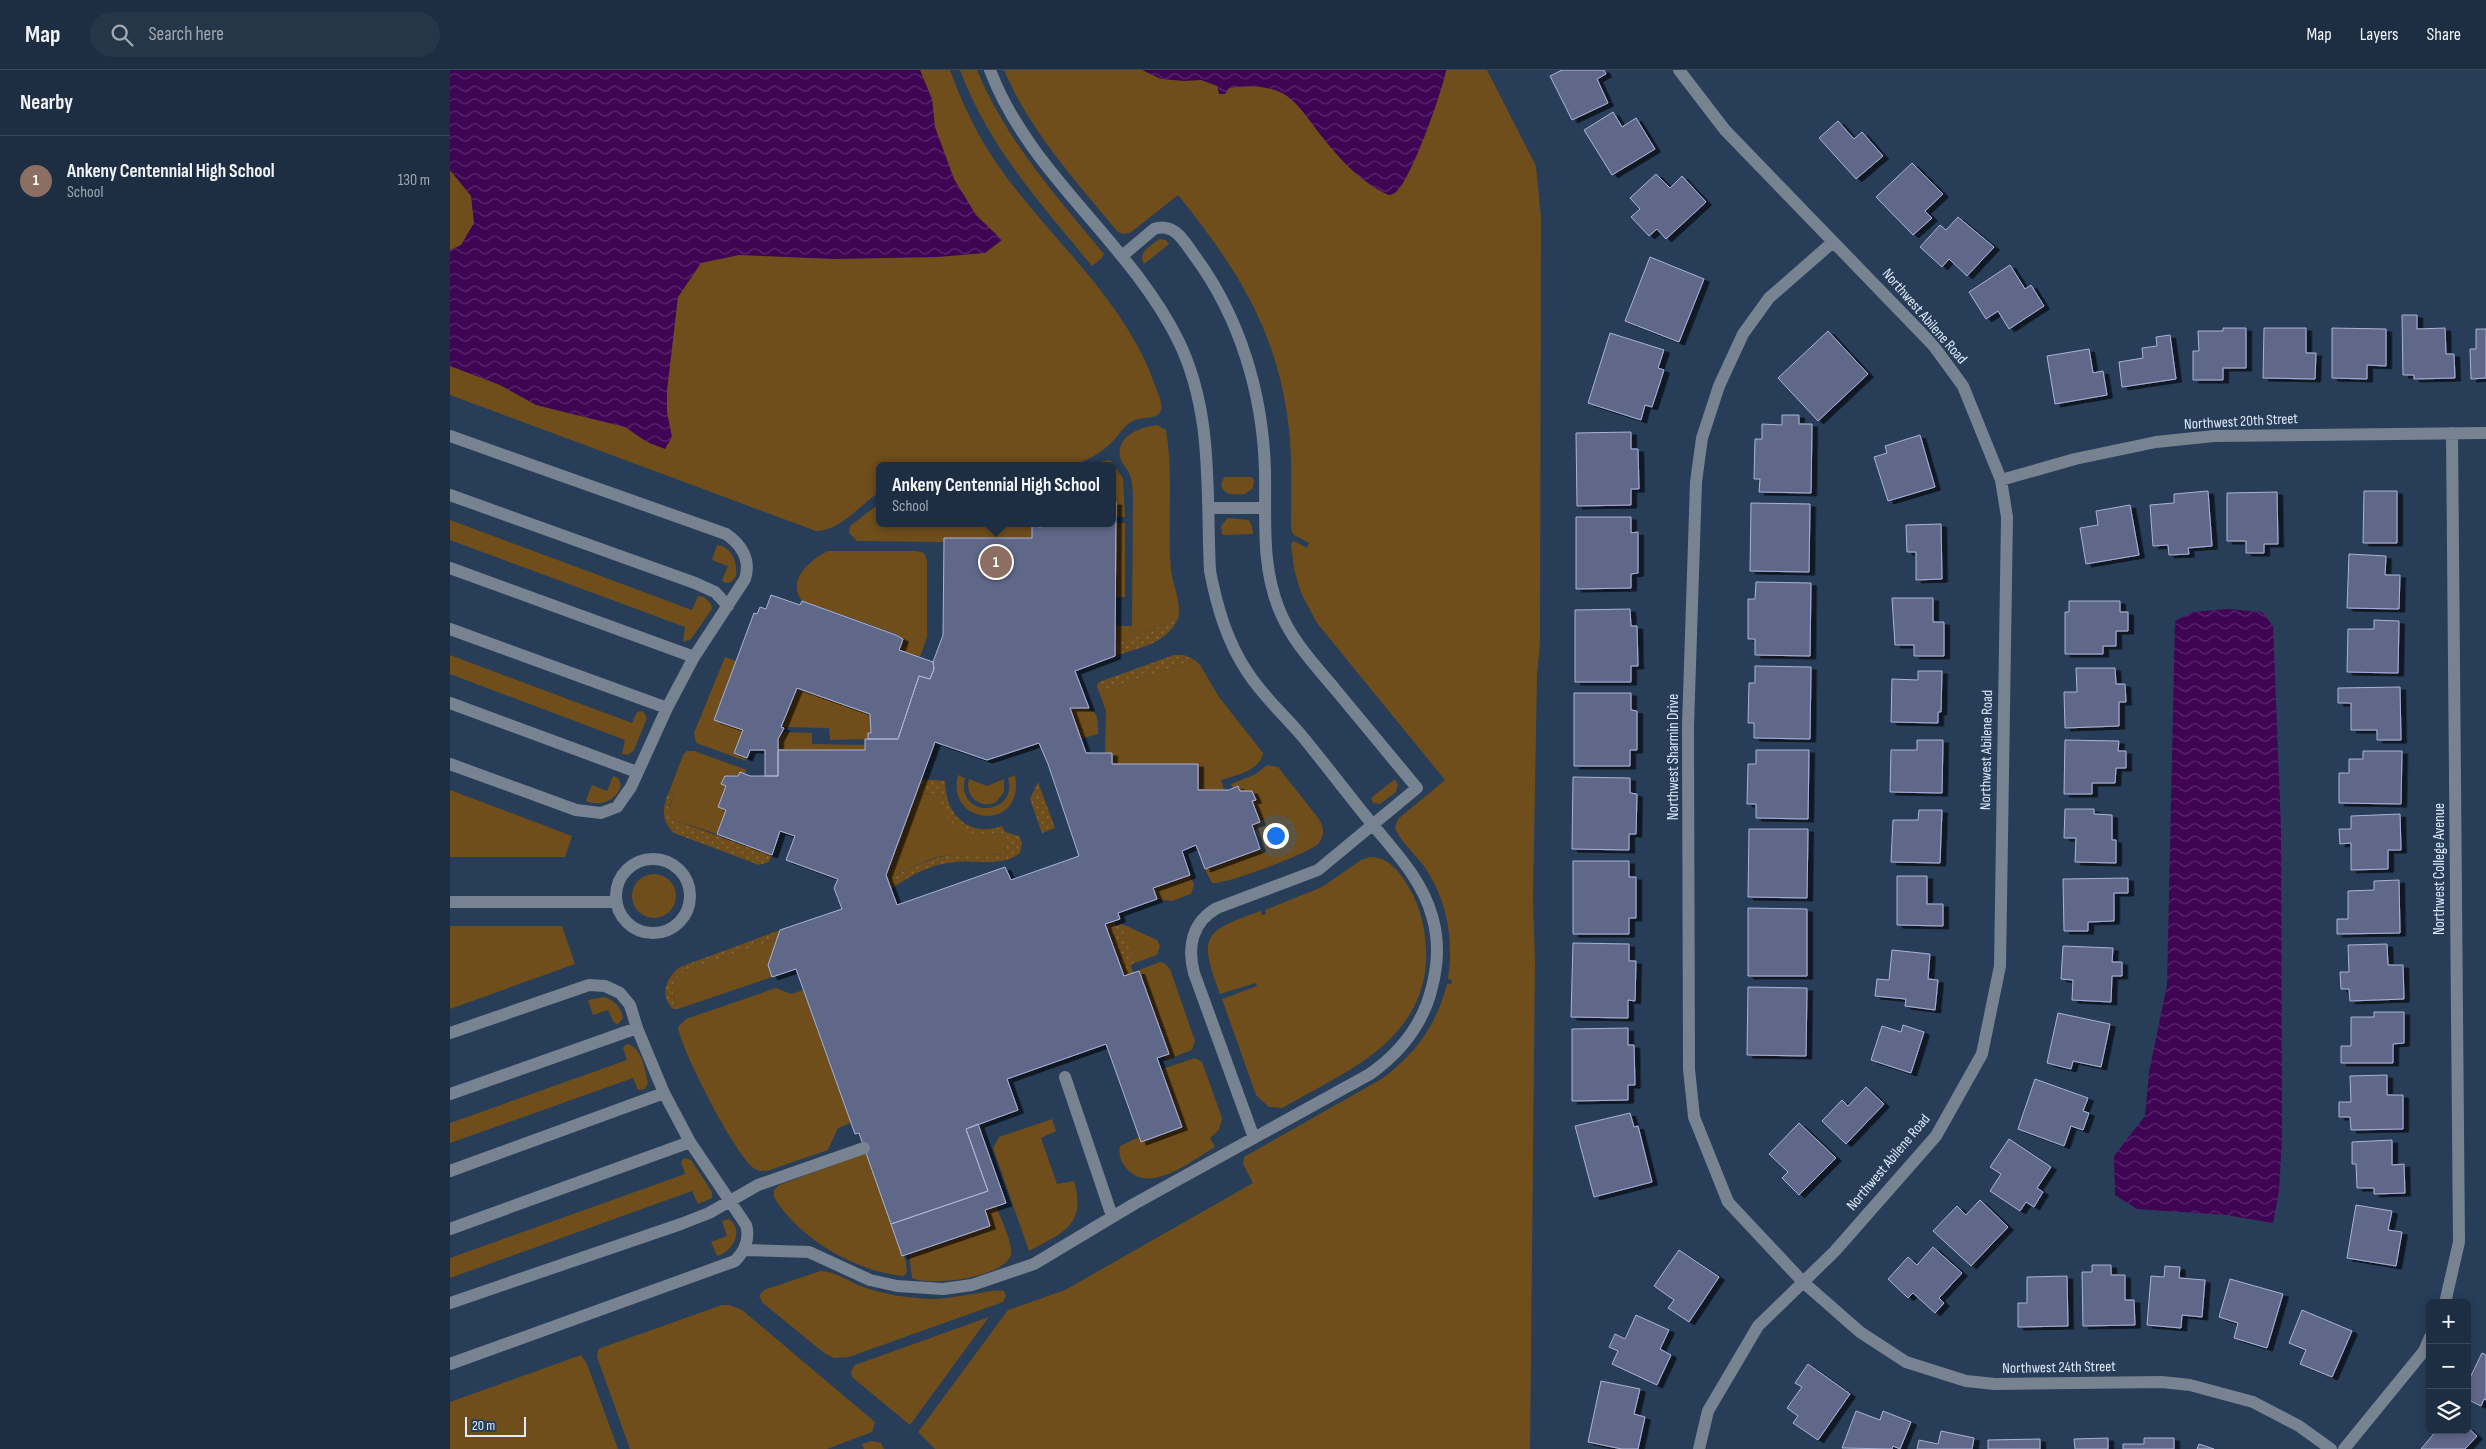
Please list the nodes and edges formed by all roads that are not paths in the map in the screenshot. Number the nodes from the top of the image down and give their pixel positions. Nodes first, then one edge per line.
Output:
1 (990, 70) edge
2 (1679, 70) edge
3 (1834, 242) junction
4 (1122, 256) junction
5 (2452, 434) junction
6 (2486, 434) edge
7 (450, 436) edge
8 (2001, 480) junction
9 (450, 495) edge
10 (1209, 508) junction
11 (1265, 508) junction
12 (450, 568) edge
13 (728, 606) junction
14 (450, 629) edge
15 (694, 657) junction
16 (450, 703) edge
17 (667, 708) junction
18 (450, 764) edge
19 (637, 772) junction
20 (1373, 826) junction
21 (450, 902) edge
22 (616, 902) junction
23 (637, 1028) junction
24 (450, 1033) edge
25 (1064, 1077) dead end
26 (664, 1093) junction
27 (450, 1094) edge
28 (1254, 1138) junction
29 (690, 1142) junction
30 (864, 1148) dead end
31 (450, 1171) edge
32 (731, 1202) junction
33 (1112, 1216) junction
34 (450, 1229) edge
35 (744, 1250) junction
36 (1803, 1282) junction
37 (2446, 1299) edge
38 (450, 1303) edge
39 (2427, 1344) edge
40 (450, 1364) edge
41 (1699, 1449) edge
42 (2331, 1449) edge
43 (2344, 1449) edge

1 - 4 street
2 - 3 street, Northwest Abilene Road
3 - 8 street, Northwest Abilene Road
3 - 36 street, Northwest Sharmin Drive
4 - 10 street
4 - 11 street
5 - 6 street, Northwest 20th Street
5 - 8 street, Northwest 20th Street
5 - 37 street, Northwest College Avenue
7 - 13 street
8 - 36 street, Northwest Abilene Road
9 - 13 street
10 - 11 street
10 - 20 street
11 - 20 street
12 - 15 street
13 - 15 street
14 - 17 street
15 - 17 street
16 - 19 street
17 - 19 street
18 - 19 street
20 - 28 street
20 - 28 street
21 - 22 street
22 - 22 street
23 - 24 street
23 - 26 street
23 - 27 street
25 - 33 street
26 - 29 street
26 - 31 street
28 - 33 street
29 - 32 street
29 - 34 street
30 - 32 street
32 - 35 street
32 - 38 street
33 - 35 street
35 - 40 street
36 - 41 street, Northwest Abilene Road
36 - 42 street, Northwest 24th Street
39 - 43 street

